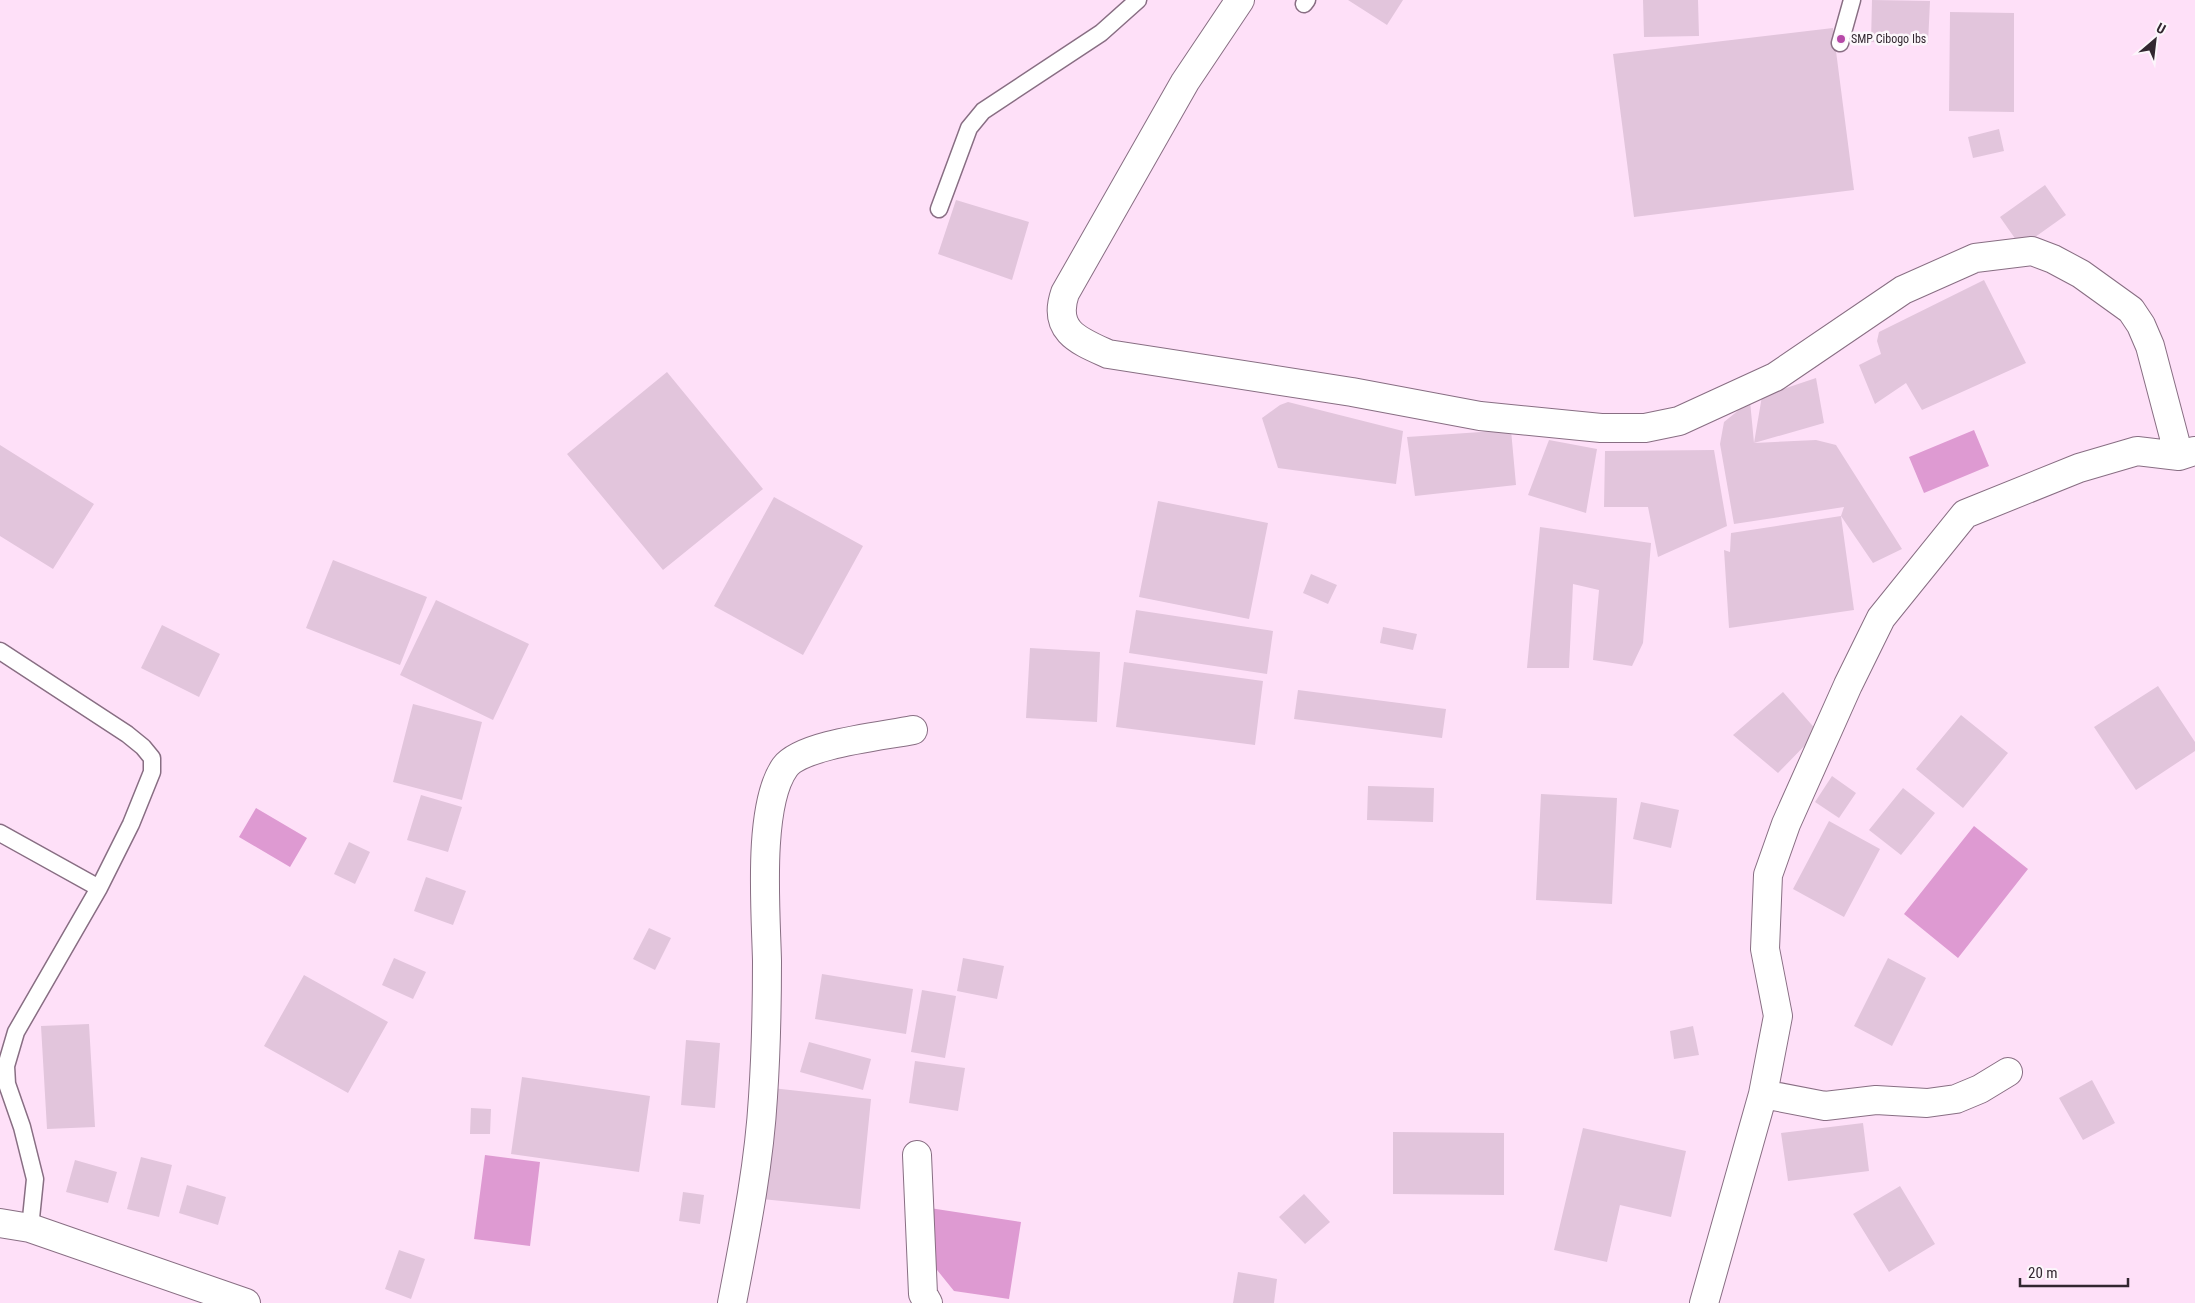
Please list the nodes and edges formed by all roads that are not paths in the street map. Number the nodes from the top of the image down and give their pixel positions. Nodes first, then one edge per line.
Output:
1 (1138, 0) edge
2 (1240, 0) edge
3 (1852, 0) edge
4 (1840, 43) dead end
5 (939, 209) dead end
6 (2187, 453) edge
7 (0, 651) edge
8 (913, 730) dead end
9 (0, 833) edge
10 (99, 888) junction
11 (2008, 1072) dead end
12 (1763, 1094) junction
13 (917, 1155) dead end
14 (0, 1223) edge
15 (30, 1228) junction
16 (246, 1303) edge
17 (732, 1303) edge
18 (928, 1303) edge
19 (1704, 1303) edge

1 - 5 lane
2 - 6 street
3 - 4 lane
6 - 12 street
7 - 10 lane
8 - 17 street
9 - 10 lane
10 - 15 lane
11 - 12 street
12 - 19 street
13 - 18 street
14 - 15 street
15 - 16 street

